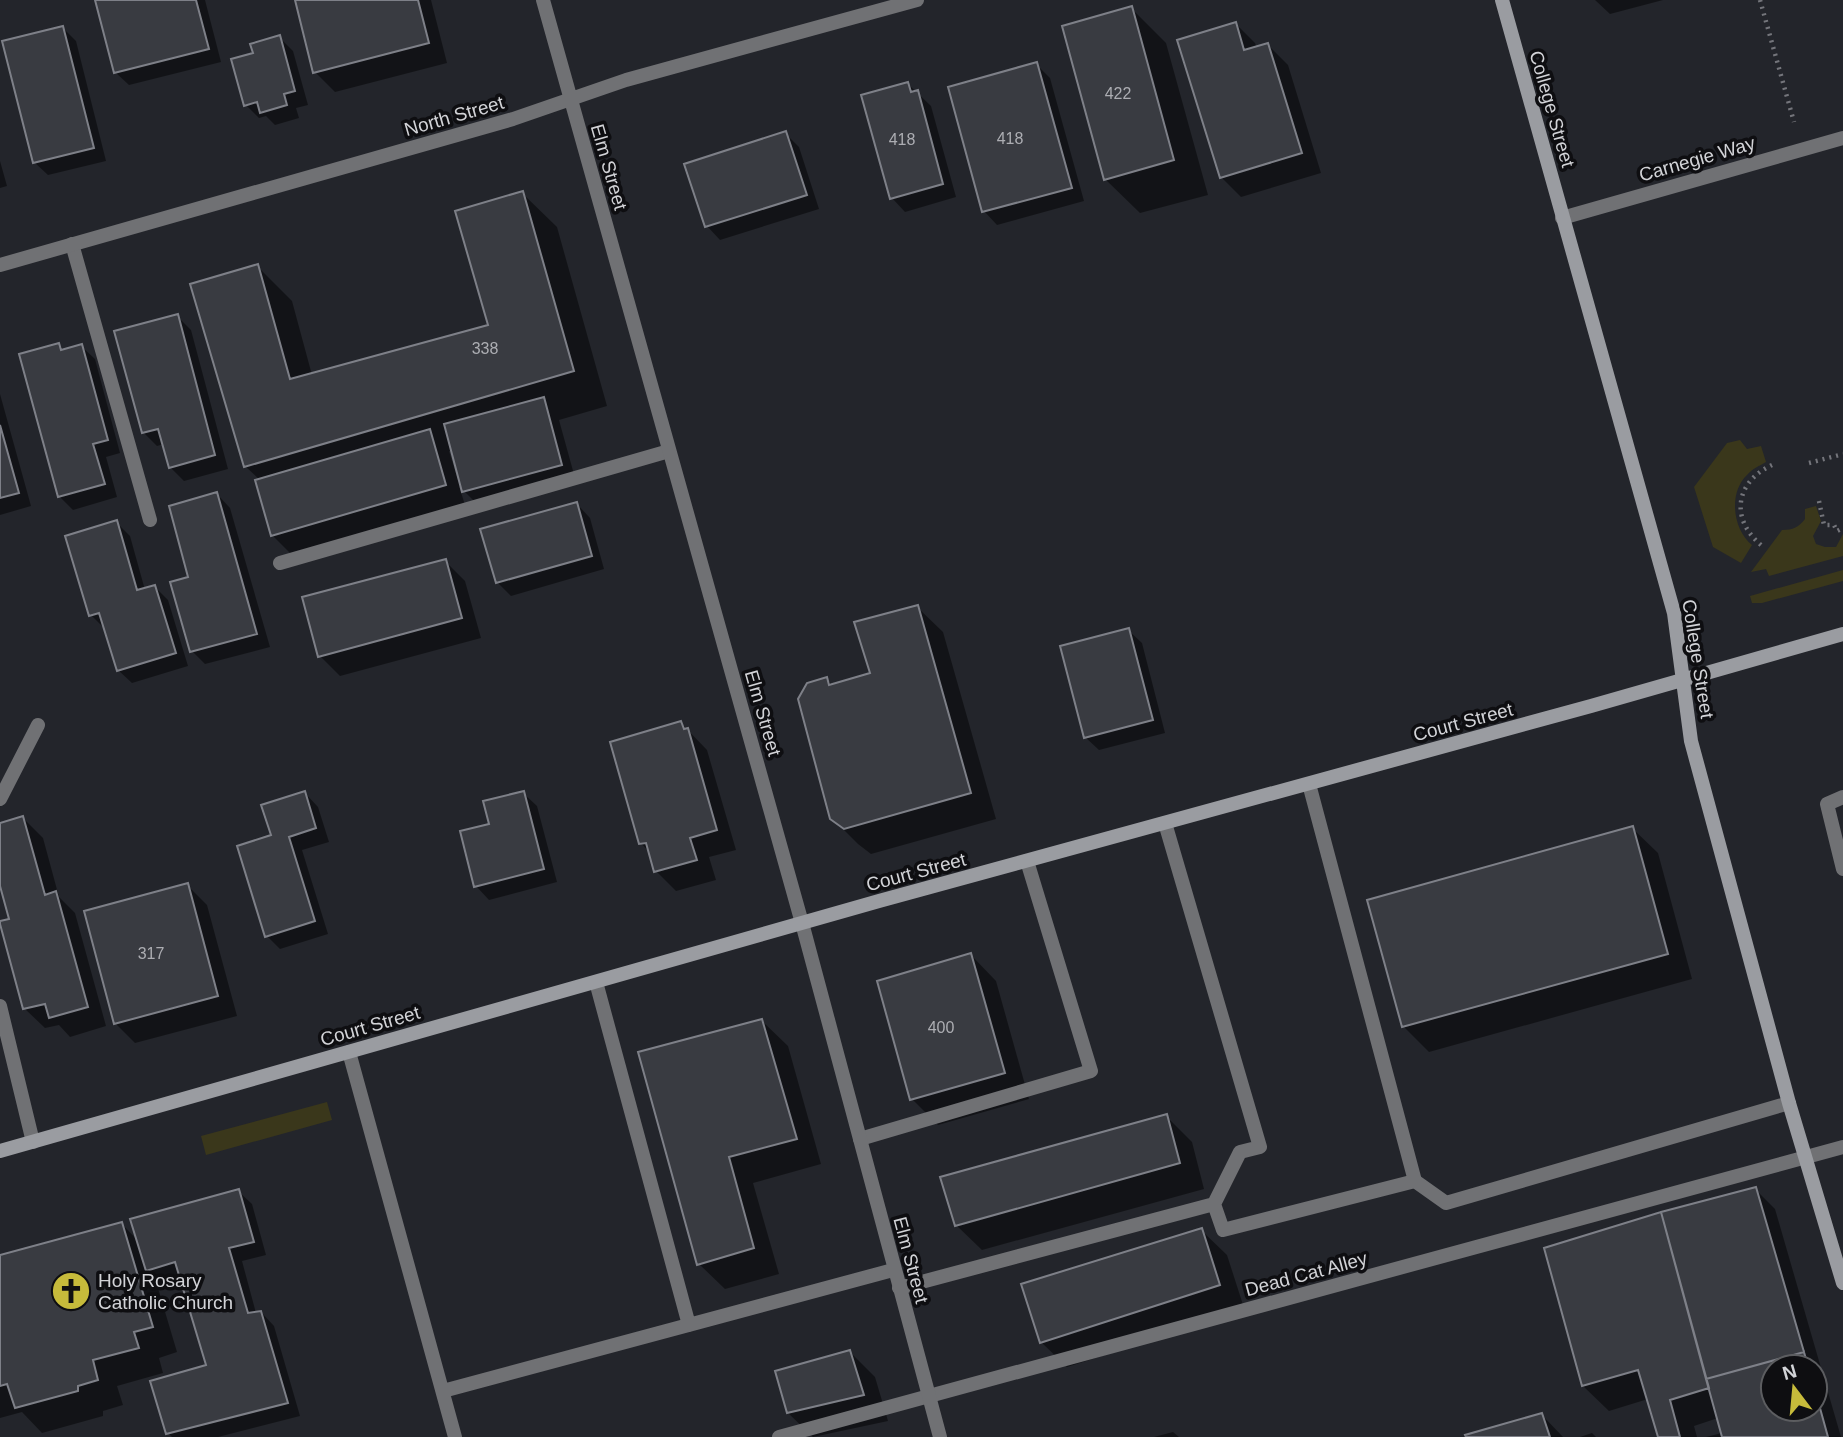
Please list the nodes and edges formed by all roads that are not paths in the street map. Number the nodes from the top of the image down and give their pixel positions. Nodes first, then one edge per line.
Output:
1 (543, 0) edge
2 (917, 0) edge
3 (1502, 0) edge
4 (569, 100) junction
5 (1843, 138) edge
6 (1562, 218) junction
7 (72, 244) junction
8 (0, 265) edge
9 (669, 451) junction
10 (150, 520) dead end
11 (280, 563) dead end
12 (1843, 634) edge
13 (1683, 680) junction
14 (38, 725) dead end
15 (1309, 784) junction
16 (1843, 797) edge
17 (0, 799) edge
18 (1166, 823) junction
19 (1027, 861) junction
20 (1843, 869) edge
21 (802, 923) junction
22 (596, 982) junction
23 (0, 1006) edge
24 (349, 1052) junction
25 (1789, 1103) junction
26 (860, 1139) junction
27 (33, 1142) junction
28 (1843, 1147) edge
29 (0, 1151) edge
30 (1806, 1158) junction
31 (1415, 1181) junction
32 (1214, 1204) junction
33 (893, 1270) junction
34 (1843, 1283) edge
35 (899, 1288) junction
36 (689, 1325) junction
37 (443, 1391) junction
38 (928, 1396) junction
39 (455, 1437) edge
40 (779, 1437) edge
41 (940, 1437) edge

1 - 4 street, Elm Street
2 - 4 street, North Street
3 - 6 street, College Street
4 - 7 street, North Street
4 - 9 street, Elm Street
5 - 6 street, Carnegie Way
6 - 13 street, College Street
7 - 8 street, North Street
7 - 10 street
9 - 11 street
9 - 21 street, Elm Street
12 - 13 street, Court Street
13 - 15 street, Court Street
13 - 25 street, College Street
14 - 17 street
15 - 18 street, Court Street
15 - 31 street
16 - 20 street
18 - 19 street, Court Street
18 - 32 street
19 - 21 street, Court Street
19 - 26 street
21 - 22 street, Court Street
21 - 26 street, Elm Street
22 - 24 street, Court Street
22 - 36 street
23 - 27 street
24 - 27 street, Court Street
24 - 37 street
25 - 30 street, College Street
25 - 31 street
26 - 33 street, Elm Street
27 - 29 street, Court Street
28 - 30 street, Dead Cat Alley
30 - 34 street, College Street
30 - 38 street, Dead Cat Alley
31 - 32 street
32 - 35 street
33 - 35 street, Elm Street
33 - 36 street
35 - 38 street, Elm Street
36 - 37 street
37 - 39 street
38 - 40 street, Dead Cat Alley
38 - 41 street, Elm Street

